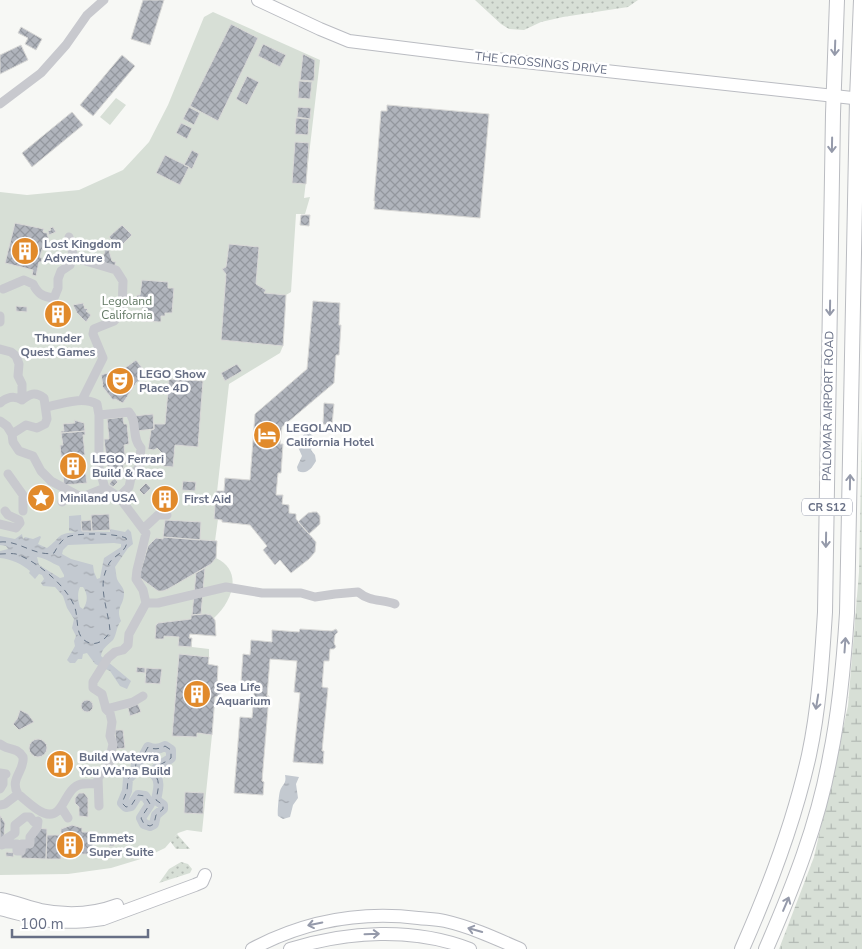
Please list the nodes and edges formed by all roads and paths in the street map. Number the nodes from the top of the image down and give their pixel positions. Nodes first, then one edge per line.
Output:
1 (93, 0) edge
2 (104, 0) edge
3 (258, 0) edge
4 (837, 0) edge
5 (861, 0) edge
6 (87, 15) junction
7 (833, 96) junction
8 (860, 99) edge
9 (0, 104) edge
10 (69, 237) dead end
11 (72, 257) junction
12 (1, 289) edge
13 (0, 316) edge
14 (0, 322) edge
15 (0, 349) edge
16 (22, 400) junction
17 (82, 400) junction
18 (0, 403) edge
19 (46, 407) junction
20 (99, 415) junction
21 (0, 421) edge
22 (12, 434) junction
23 (8, 474) dead end
24 (105, 488) junction
25 (68, 490) junction
26 (119, 497) junction
27 (62, 502) dead end
28 (5, 511) dead end
29 (24, 511) dead end
30 (167, 515) dead end
31 (0, 524) edge
32 (143, 528) junction
33 (146, 603) junction
34 (395, 604) dead end
35 (143, 696) dead end
36 (106, 709) junction
37 (0, 744) edge
38 (0, 769) edge
39 (0, 774) edge
40 (17, 776) junction
41 (98, 784) junction
42 (0, 789) edge
43 (18, 794) junction
44 (0, 805) edge
45 (99, 806) dead end
46 (61, 807) junction
47 (44, 813) junction
48 (68, 818) dead end
49 (43, 826) dead end
50 (16, 851) joint
51 (0, 899) edge
52 (0, 909) edge
53 (252, 949) edge
54 (290, 949) edge
55 (470, 949) edge
56 (520, 949) edge
57 (742, 949) edge
58 (766, 949) edge

1 - 6 street
2 - 6 street
3 - 7 street, THE CROSSINGS DRIVE
4 -> 7 main road, PALOMAR AIRPORT ROAD / CR S12
5 - 8 main road, PALOMAR AIRPORT ROAD / CR S12
6 - 9 street
7 - 8 street, THE CROSSINGS DRIVE
7 -> 57 main road, PALOMAR AIRPORT ROAD / CR S12
58 -> 8 main road, PALOMAR AIRPORT ROAD / CR S12
10 - 11 street
11 - 12 street
11 - 17 street
13 - 14 street
15 - 16 street
16 - 18 street
16 - 19 street
17 - 19 street
17 - 20 street
19 - 22 street
20 - 24 street
20 - 26 street
21 - 22 street
22 - 25 street
23 - 29 street
24 - 25 street
24 - 26 street
25 - 27 street
26 - 32 street
28 - 31 street
30 - 32 street
32 - 33 street
33 - 34 street
33 - 36 street
35 - 36 street
36 - 41 street
37 - 40 street
38 - 40 street
39 - 42 street
40 - 43 street
41 - 45 street
41 - 46 street
43 - 44 street
43 - 47 street
46 - 47 street
46 - 48 street
47 - 49 street
50 - 50 street
51 - 52 street
56 -> 53 street
54 -> 55 street

